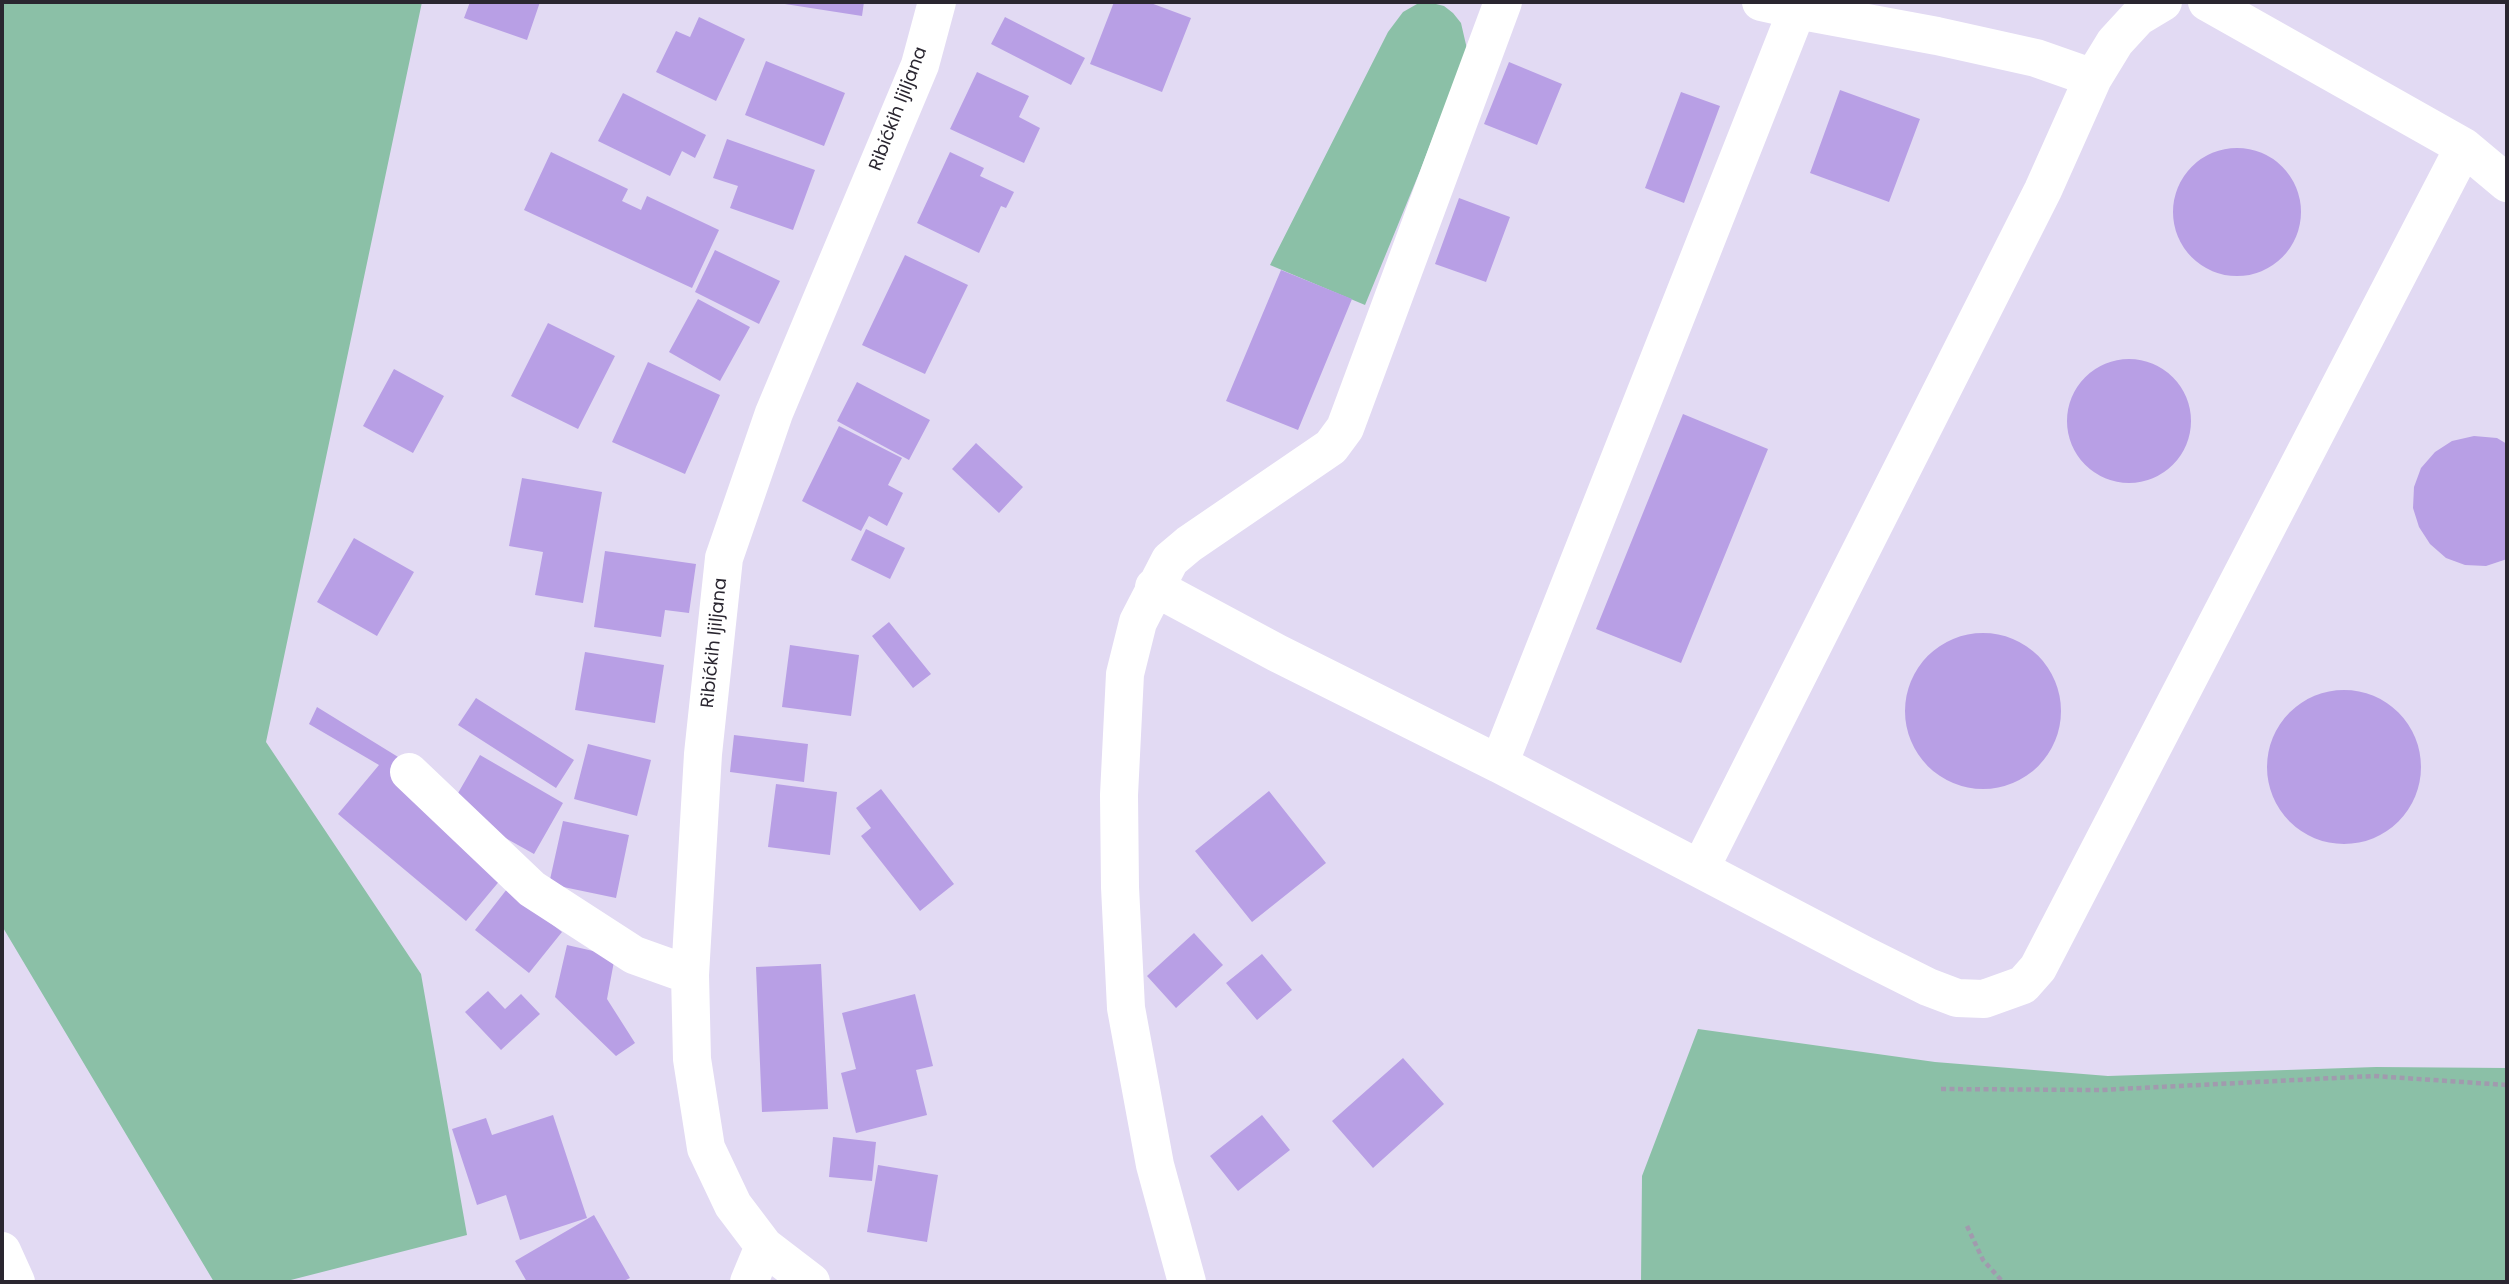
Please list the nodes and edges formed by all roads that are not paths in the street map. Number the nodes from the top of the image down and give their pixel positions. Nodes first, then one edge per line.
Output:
1 (937, 2) edge
2 (1503, 2) edge
3 (1760, 2) edge
4 (2163, 2) edge
5 (2207, 2) edge
6 (1798, 6) edge
7 (2093, 78) junction
8 (2464, 147) junction
9 (2507, 183) edge
10 (1154, 587) junction
11 (1499, 764) junction
12 (409, 772) dead end
13 (1700, 869) junction
14 (690, 975) junction
15 (764, 1246) junction
16 (2, 1251) edge
17 (16, 1282) edge
18 (749, 1282) edge
19 (811, 1282) edge
20 (1187, 1282) edge

1 - 14 street, Ribićkih ljiljana
2 - 10 street
3 - 6 street
4 - 7 street
5 - 8 street
6 - 7 street
6 - 11 street
7 - 13 street
8 - 9 street
8 - 13 street
10 - 11 street
10 - 20 street
11 - 13 street
12 - 14 street
14 - 15 street, Ribićkih ljiljana
15 - 18 street
15 - 19 street, Ribićkih ljiljana
16 - 17 street

